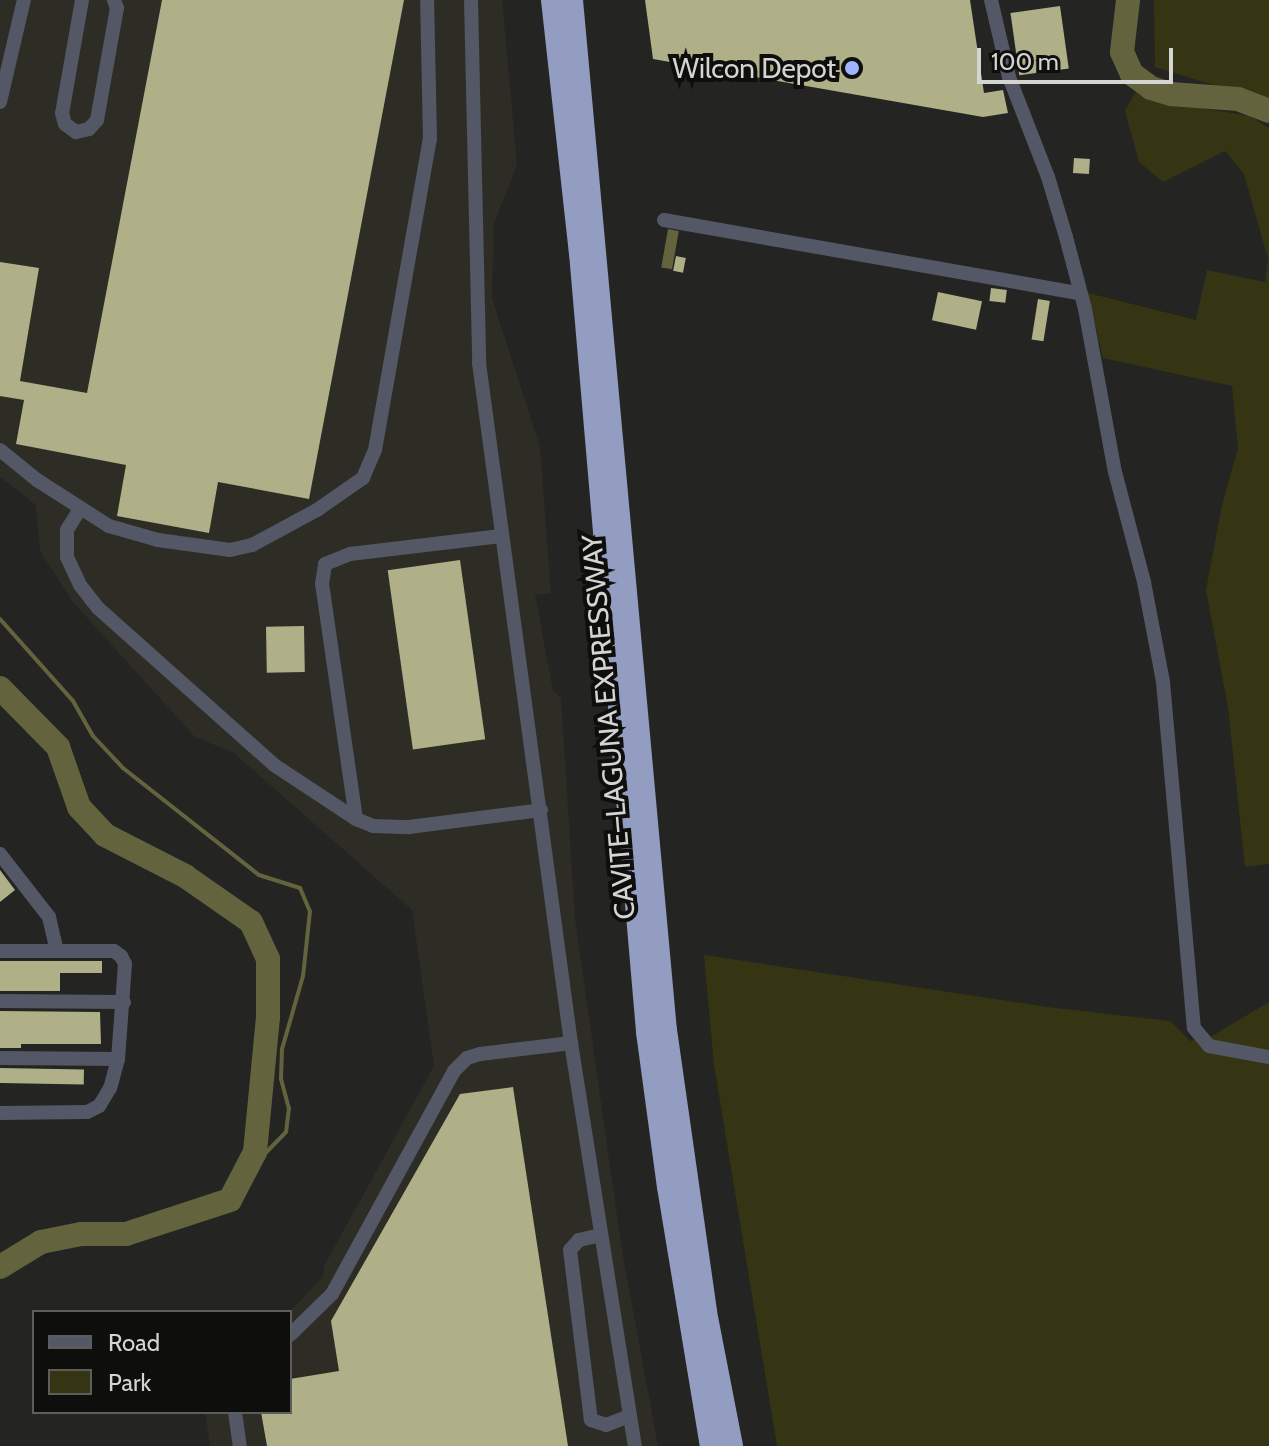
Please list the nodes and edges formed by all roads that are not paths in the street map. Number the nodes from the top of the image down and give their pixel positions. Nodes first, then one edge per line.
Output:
1 (24, 0) edge
2 (82, 0) edge
3 (114, 0) edge
4 (427, 0) edge
5 (471, 0) edge
6 (552, 0) edge
7 (572, 0) edge
8 (991, 0) edge
9 (0, 102) edge
10 (664, 220) dead end
11 (1080, 293) junction
12 (0, 450) edge
13 (80, 509) junction
14 (501, 536) junction
15 (541, 810) junction
16 (356, 819) junction
17 (0, 854) edge
18 (0, 951) edge
19 (57, 951) junction
20 (0, 1001) edge
21 (124, 1002) junction
22 (571, 1043) junction
23 (1269, 1057) edge
24 (0, 1058) edge
25 (118, 1059) junction
26 (0, 1113) edge
27 (601, 1235) junction
28 (292, 1333) edge
29 (235, 1414) edge
30 (629, 1416) junction
31 (240, 1446) edge
32 (635, 1446) edge
33 (711, 1446) edge
34 (732, 1446) edge

1 - 9 street
2 - 3 street
4 - 13 street
5 - 14 street
6 - 33 highway, CAVITE–LAGUNA EXPRESSWAY
7 - 34 highway, CAVITE–LAGUNA EXPRESSWAY
8 - 11 street
10 - 11 street
11 - 23 street
12 - 13 street
13 - 16 street
14 - 15 street
14 - 16 street
15 - 16 street
15 - 22 street
17 - 19 street
18 - 19 street
19 - 21 street
20 - 21 street
21 - 25 street
22 - 27 street
22 - 28 street
24 - 25 street
25 - 26 street
27 - 30 street
27 - 30 street
29 - 31 street
30 - 32 street

